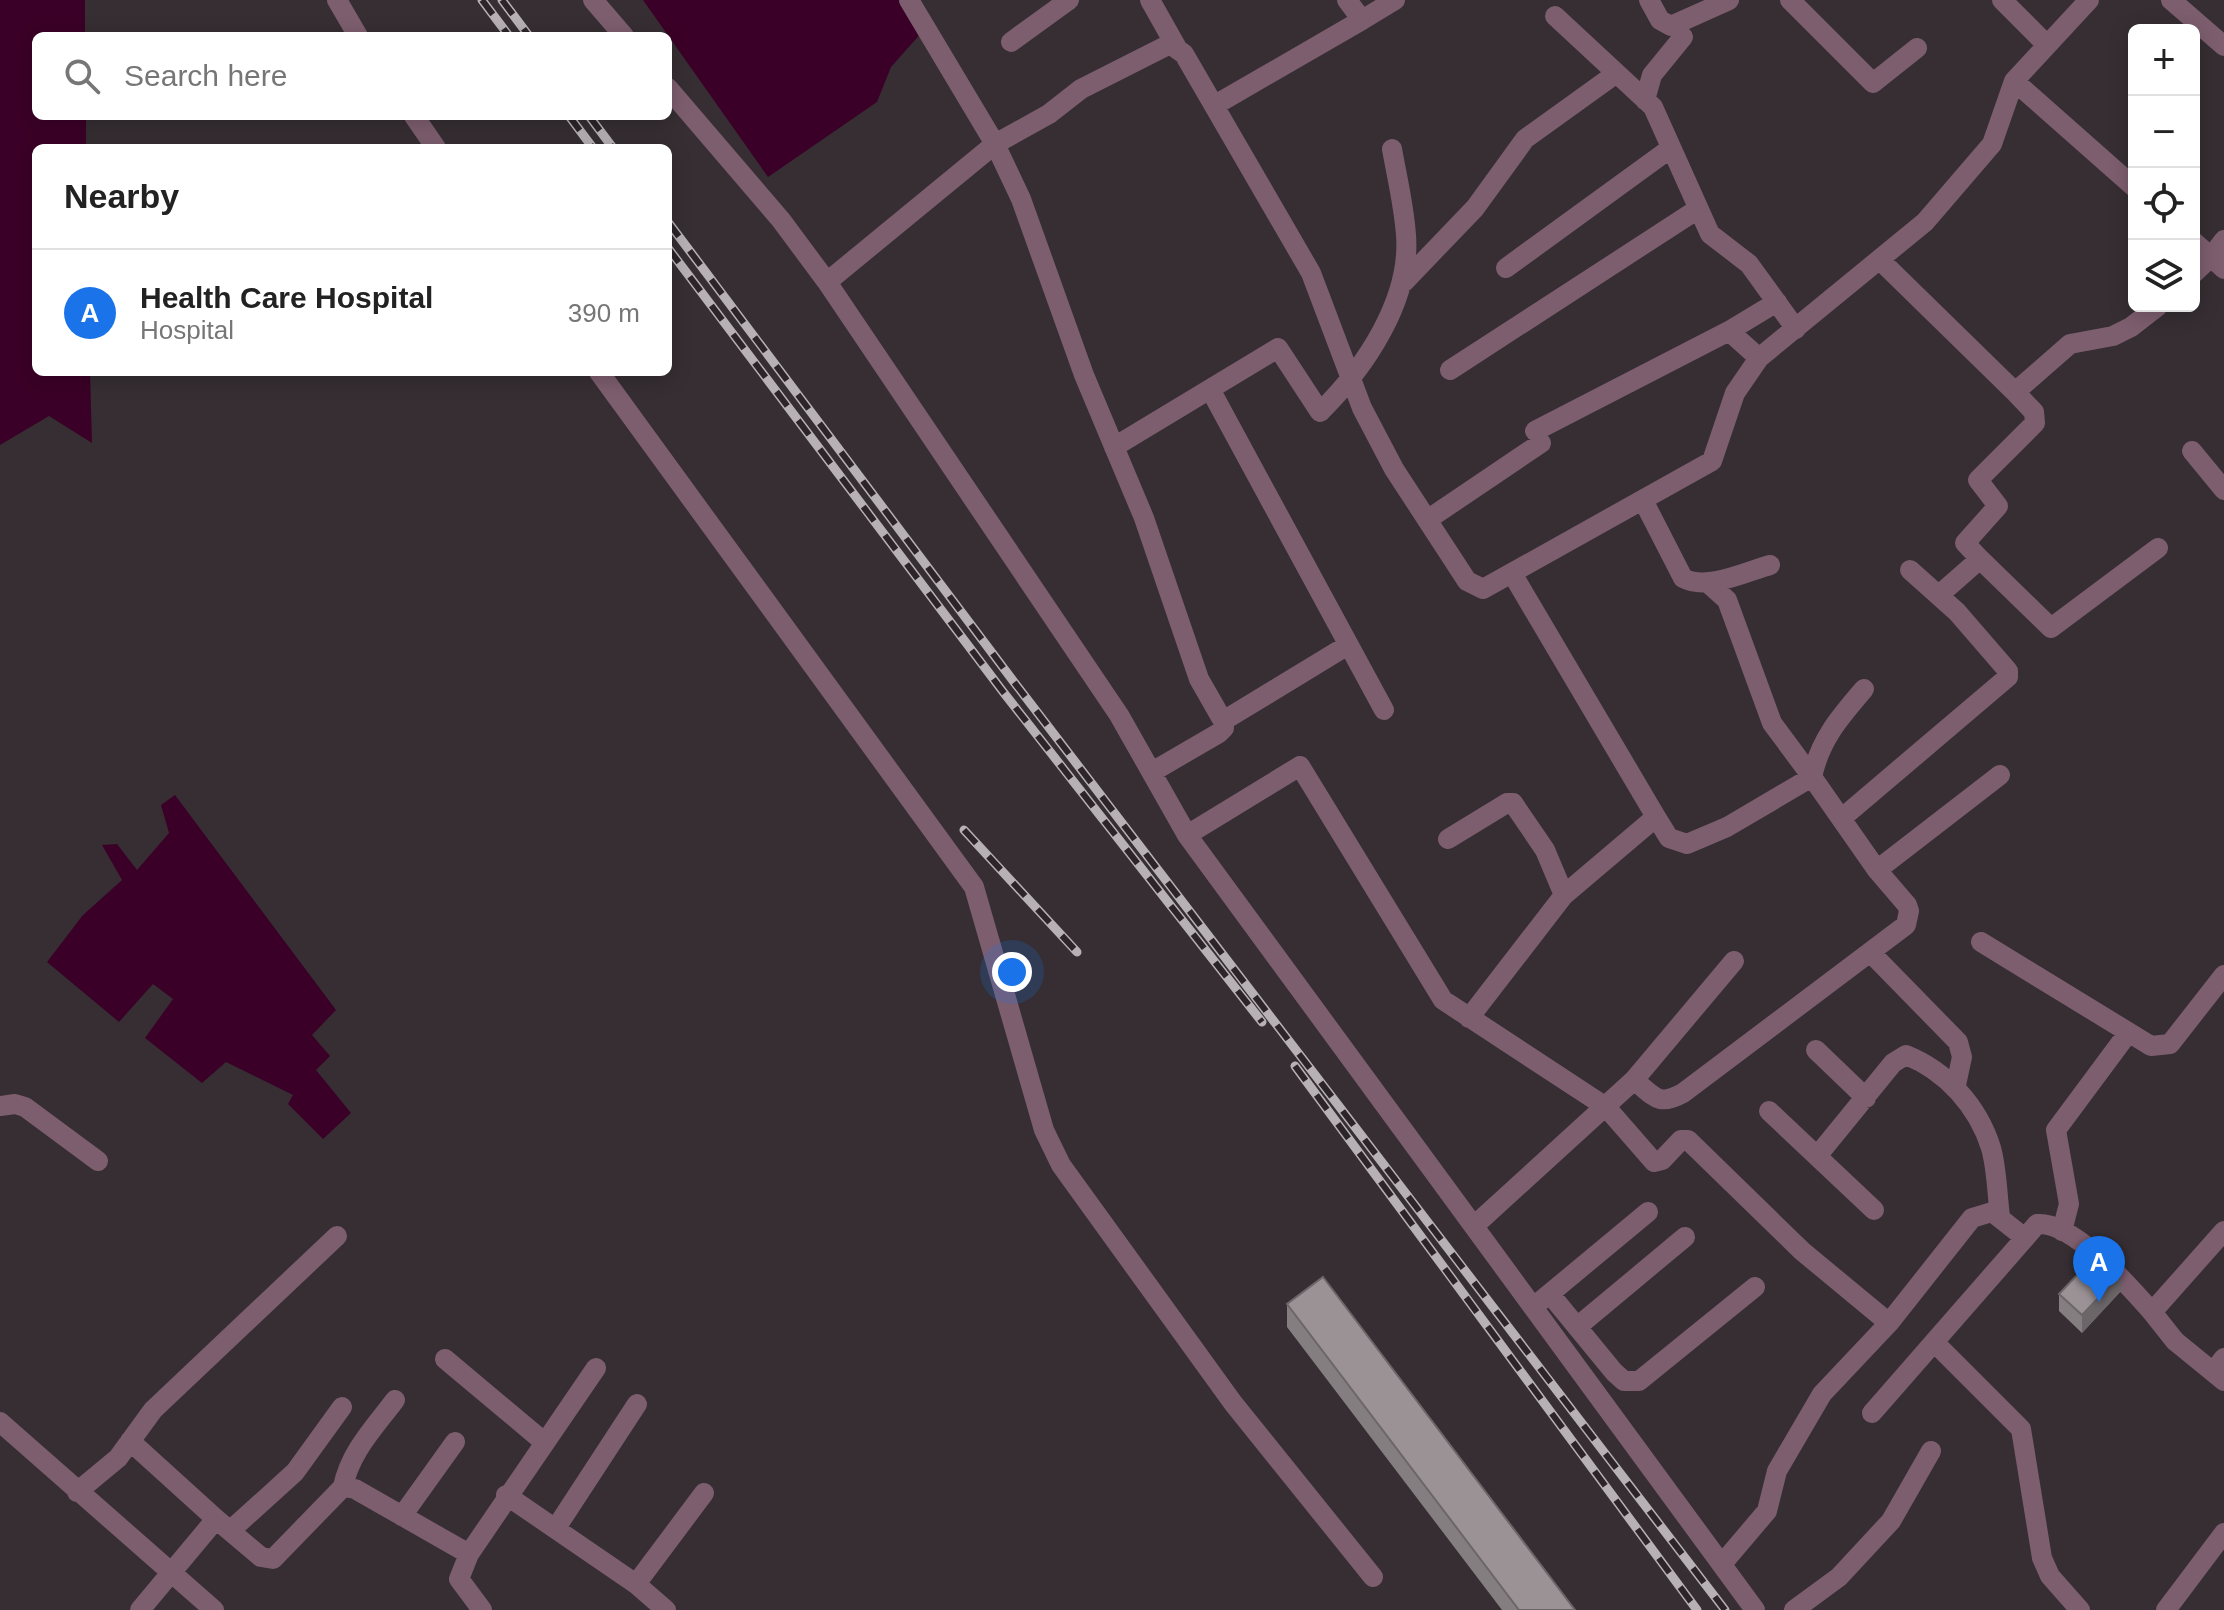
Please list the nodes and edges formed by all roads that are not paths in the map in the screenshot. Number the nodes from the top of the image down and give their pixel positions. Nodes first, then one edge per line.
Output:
1 (337, 0) edge
2 (593, 0) edge
3 (909, 0) edge
4 (1069, 0) edge
5 (1150, 0) edge
6 (1347, 0) edge
7 (1395, 0) edge
8 (1649, 0) edge
9 (1729, 0) edge
10 (1790, 0) edge
11 (2002, 0) edge
12 (2089, 0) edge
13 (2171, 0) edge
14 (1555, 16) dead end
15 (1362, 20) junction
16 (356, 32) edge
17 (621, 32) edge
18 (1683, 37) dead end
19 (1011, 42) dead end
20 (2046, 44) junction
21 (2224, 46) edge
22 (1177, 48) junction
23 (1917, 48) dead end
24 (1614, 75) junction
25 (2014, 81) junction
26 (672, 93) edge
27 (1645, 100) junction
28 (1215, 105) junction
29 (417, 120) edge
30 (433, 144) edge
31 (995, 144) junction
32 (1671, 148) junction
33 (1392, 149) dead end
34 (2128, 182) edge
35 (1698, 209) junction
36 (2224, 240) edge
37 (2200, 247) edge
38 (1880, 260) junction
39 (2218, 263) edge
40 (1506, 268) dead end
41 (827, 282) junction
42 (1404, 282) junction
43 (1777, 302) junction
44 (2150, 312) edge
45 (1796, 329) junction
46 (1729, 331) junction
47 (1759, 358) junction
48 (1450, 370) dead end
49 (602, 376) edge
50 (1352, 381) junction
51 (1210, 389) junction
52 (2015, 392) junction
53 (1114, 447) junction
54 (2192, 451) dead end
55 (2224, 490) edge
56 (1644, 502) junction
57 (1427, 520) junction
58 (2158, 548) dead end
59 (1980, 559) junction
60 (1770, 565) dead end
61 (1910, 570) dead end
62 (1513, 575) junction
63 (1708, 583) junction
64 (1939, 595) junction
65 (1348, 645) junction
66 (1864, 689) dead end
67 (1384, 710) dead end
68 (1223, 721) junction
69 (1152, 772) junction
70 (2000, 775) dead end
71 (1812, 777) junction
72 (1656, 817) junction
73 (1842, 818) junction
74 (1187, 835) junction
75 (1448, 839) dead end
76 (1877, 870) junction
77 (1564, 895) junction
78 (1981, 942) dead end
79 (1870, 952) junction
80 (1734, 961) dead end
81 (2224, 975) edge
82 (1469, 1018) junction
83 (2128, 1033) junction
84 (1816, 1050) dead end
85 (1634, 1080) junction
86 (1956, 1085) junction
87 (1866, 1098) junction
88 (0, 1106) edge
89 (1606, 1107) junction
90 (1769, 1111) dead end
91 (1818, 1155) junction
92 (98, 1161) dead end
93 (1874, 1210) dead end
94 (1648, 1212) dead end
95 (2000, 1216) junction
96 (1474, 1226) junction
97 (2062, 1231) junction
98 (2224, 1231) edge
99 (337, 1236) dead end
100 (1685, 1237) dead end
101 (2025, 1238) junction
102 (1755, 1287) dead end
103 (1550, 1294) junction
104 (1533, 1307) junction
105 (2152, 1312) junction
106 (1889, 1323) junction
107 (1577, 1327) junction
108 (1936, 1344) junction
109 (445, 1359) dead end
110 (596, 1368) dead end
111 (2220, 1370) edge
112 (395, 1400) dead end
113 (637, 1404) dead end
114 (342, 1407) dead end
115 (1872, 1413) dead end
116 (0, 1422) edge
117 (130, 1441) junction
118 (455, 1442) dead end
119 (544, 1442) junction
120 (1931, 1451) dead end
121 (343, 1487) junction
122 (77, 1492) junction
123 (704, 1493) dead end
124 (506, 1495) junction
125 (402, 1516) junction
126 (224, 1524) junction
127 (556, 1528) junction
128 (2224, 1533) edge
129 (469, 1554) junction
130 (1722, 1564) junction
131 (172, 1573) junction
132 (1373, 1577) dead end
133 (636, 1584) junction
134 (140, 1610) edge
135 (214, 1610) edge
136 (482, 1610) edge
137 (666, 1610) edge
138 (1755, 1610) edge
139 (1794, 1610) edge
140 (2080, 1610) edge
141 (2166, 1610) edge

1 - 16 street
2 - 17 street
3 - 31 street
4 - 19 street
5 - 22 street
6 - 15 street
7 - 15 street
8 - 9 street
10 - 23 street
11 - 20 street
12 - 20 street
13 - 21 street
14 - 24 street
15 - 28 street
18 - 27 street
20 - 25 street
22 - 28 street
22 - 31 street
24 - 27 street
24 - 42 street
25 - 34 street
25 - 38 street
26 - 41 street
27 - 32 street
28 - 50 street
29 - 30 street
31 - 41 street
31 - 53 street
32 - 35 street
32 - 40 street
33 - 42 street
35 - 43 street
35 - 48 street
36 - 39 street
37 - 39 street
38 - 45 street
38 - 52 street
41 - 69 street
42 - 50 street
43 - 45 street
43 - 46 street
44 - 52 street
45 - 47 street
46 - 47 street
46 - 57 street
47 - 56 street
49 - 132 street
50 - 51 street
50 - 57 street
51 - 53 street
51 - 65 street
52 - 59 street
53 - 68 street
54 - 55 street
56 - 62 street
56 - 63 street
57 - 62 street
58 - 59 street
59 - 64 street
60 - 63 street
61 - 64 street
62 - 72 street
63 - 71 street
64 - 73 street
65 - 67 street
65 - 68 street
66 - 71 street
68 - 69 street
69 - 74 street
70 - 76 street
71 - 72 street
71 - 73 street
72 - 77 street
73 - 76 street
74 - 82 street
74 - 96 street
75 - 77 street
76 - 79 street
77 - 82 street
78 - 83 street
79 - 85 street
79 - 86 street
80 - 85 street
81 - 83 street
82 - 89 street
83 - 97 street
84 - 87 street
85 - 89 street
86 - 87 street
86 - 95 street
87 - 91 street
88 - 92 street
89 - 96 street
89 - 106 street
90 - 91 street
91 - 93 street
94 - 103 street
95 - 101 street
95 - 106 street
96 - 104 street
97 - 101 street
97 - 105 street
98 - 105 street
99 - 117 street
100 - 107 street
101 - 108 street
102 - 107 street
103 - 104 street
103 - 107 street
104 - 130 street
105 - 111 street
106 - 130 street
108 - 115 street
108 - 140 street
109 - 119 street
110 - 119 street
112 - 121 street
113 - 127 street
114 - 126 street
116 - 122 street
117 - 122 street
117 - 126 street
118 - 125 street
119 - 124 street
120 - 139 street
121 - 125 street
121 - 126 street
122 - 131 street
123 - 133 street
124 - 127 street
124 - 129 street
125 - 129 street
126 - 131 street
127 - 133 street
128 - 141 street
129 - 136 street
130 - 138 street
131 - 134 street
131 - 135 street
133 - 137 street

